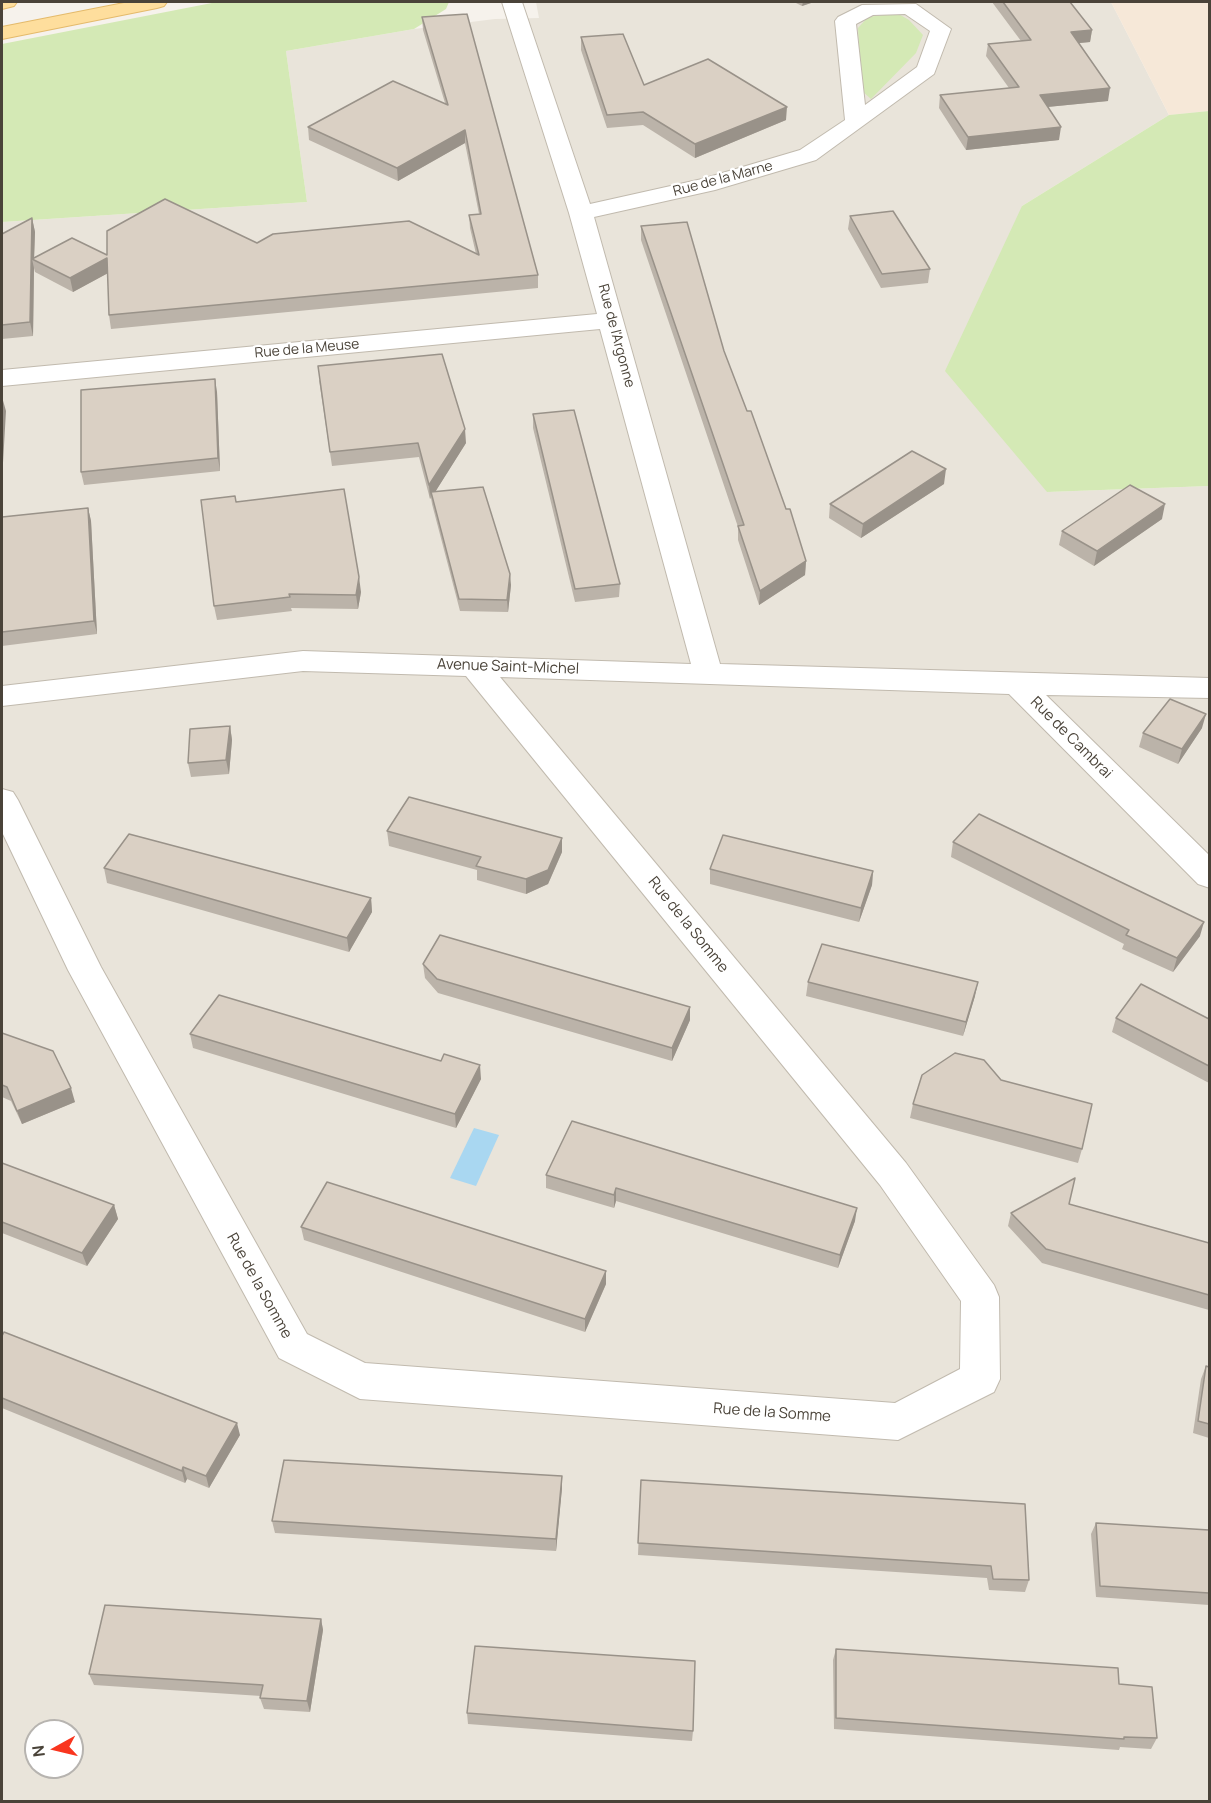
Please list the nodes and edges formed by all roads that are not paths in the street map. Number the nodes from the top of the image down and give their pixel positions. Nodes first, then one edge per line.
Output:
1 (7, 2) edge
2 (75, 2) edge
3 (157, 2) edge
4 (512, 2) edge
5 (2, 3) edge
6 (2, 16) edge
7 (2, 33) edge
8 (856, 122) junction
9 (581, 213) junction
10 (612, 320) junction
11 (2, 378) edge
12 (475, 667) junction
13 (708, 673) junction
14 (1017, 684) junction
15 (1209, 688) edge
16 (2, 696) edge
17 (2, 800) edge
18 (1209, 876) edge

1 - 5 main road
2 - 6 main road
3 - 7 main road
4 - 9 street, Rue de l'Argonne
8 - 8 street, Rue de la Marne
8 - 9 street, Rue de la Marne
9 - 10 street, Rue de l'Argonne
10 - 11 street, Rue de la Meuse
10 - 13 street, Rue de l'Argonne
12 - 13 street, Avenue Saint-Michel
12 - 16 street, Avenue Saint-Michel
12 - 17 street, Rue de la Somme
13 - 14 street, Avenue Saint-Michel
14 - 15 street, Rue de Cambrai
14 - 18 street, Rue de Cambrai

